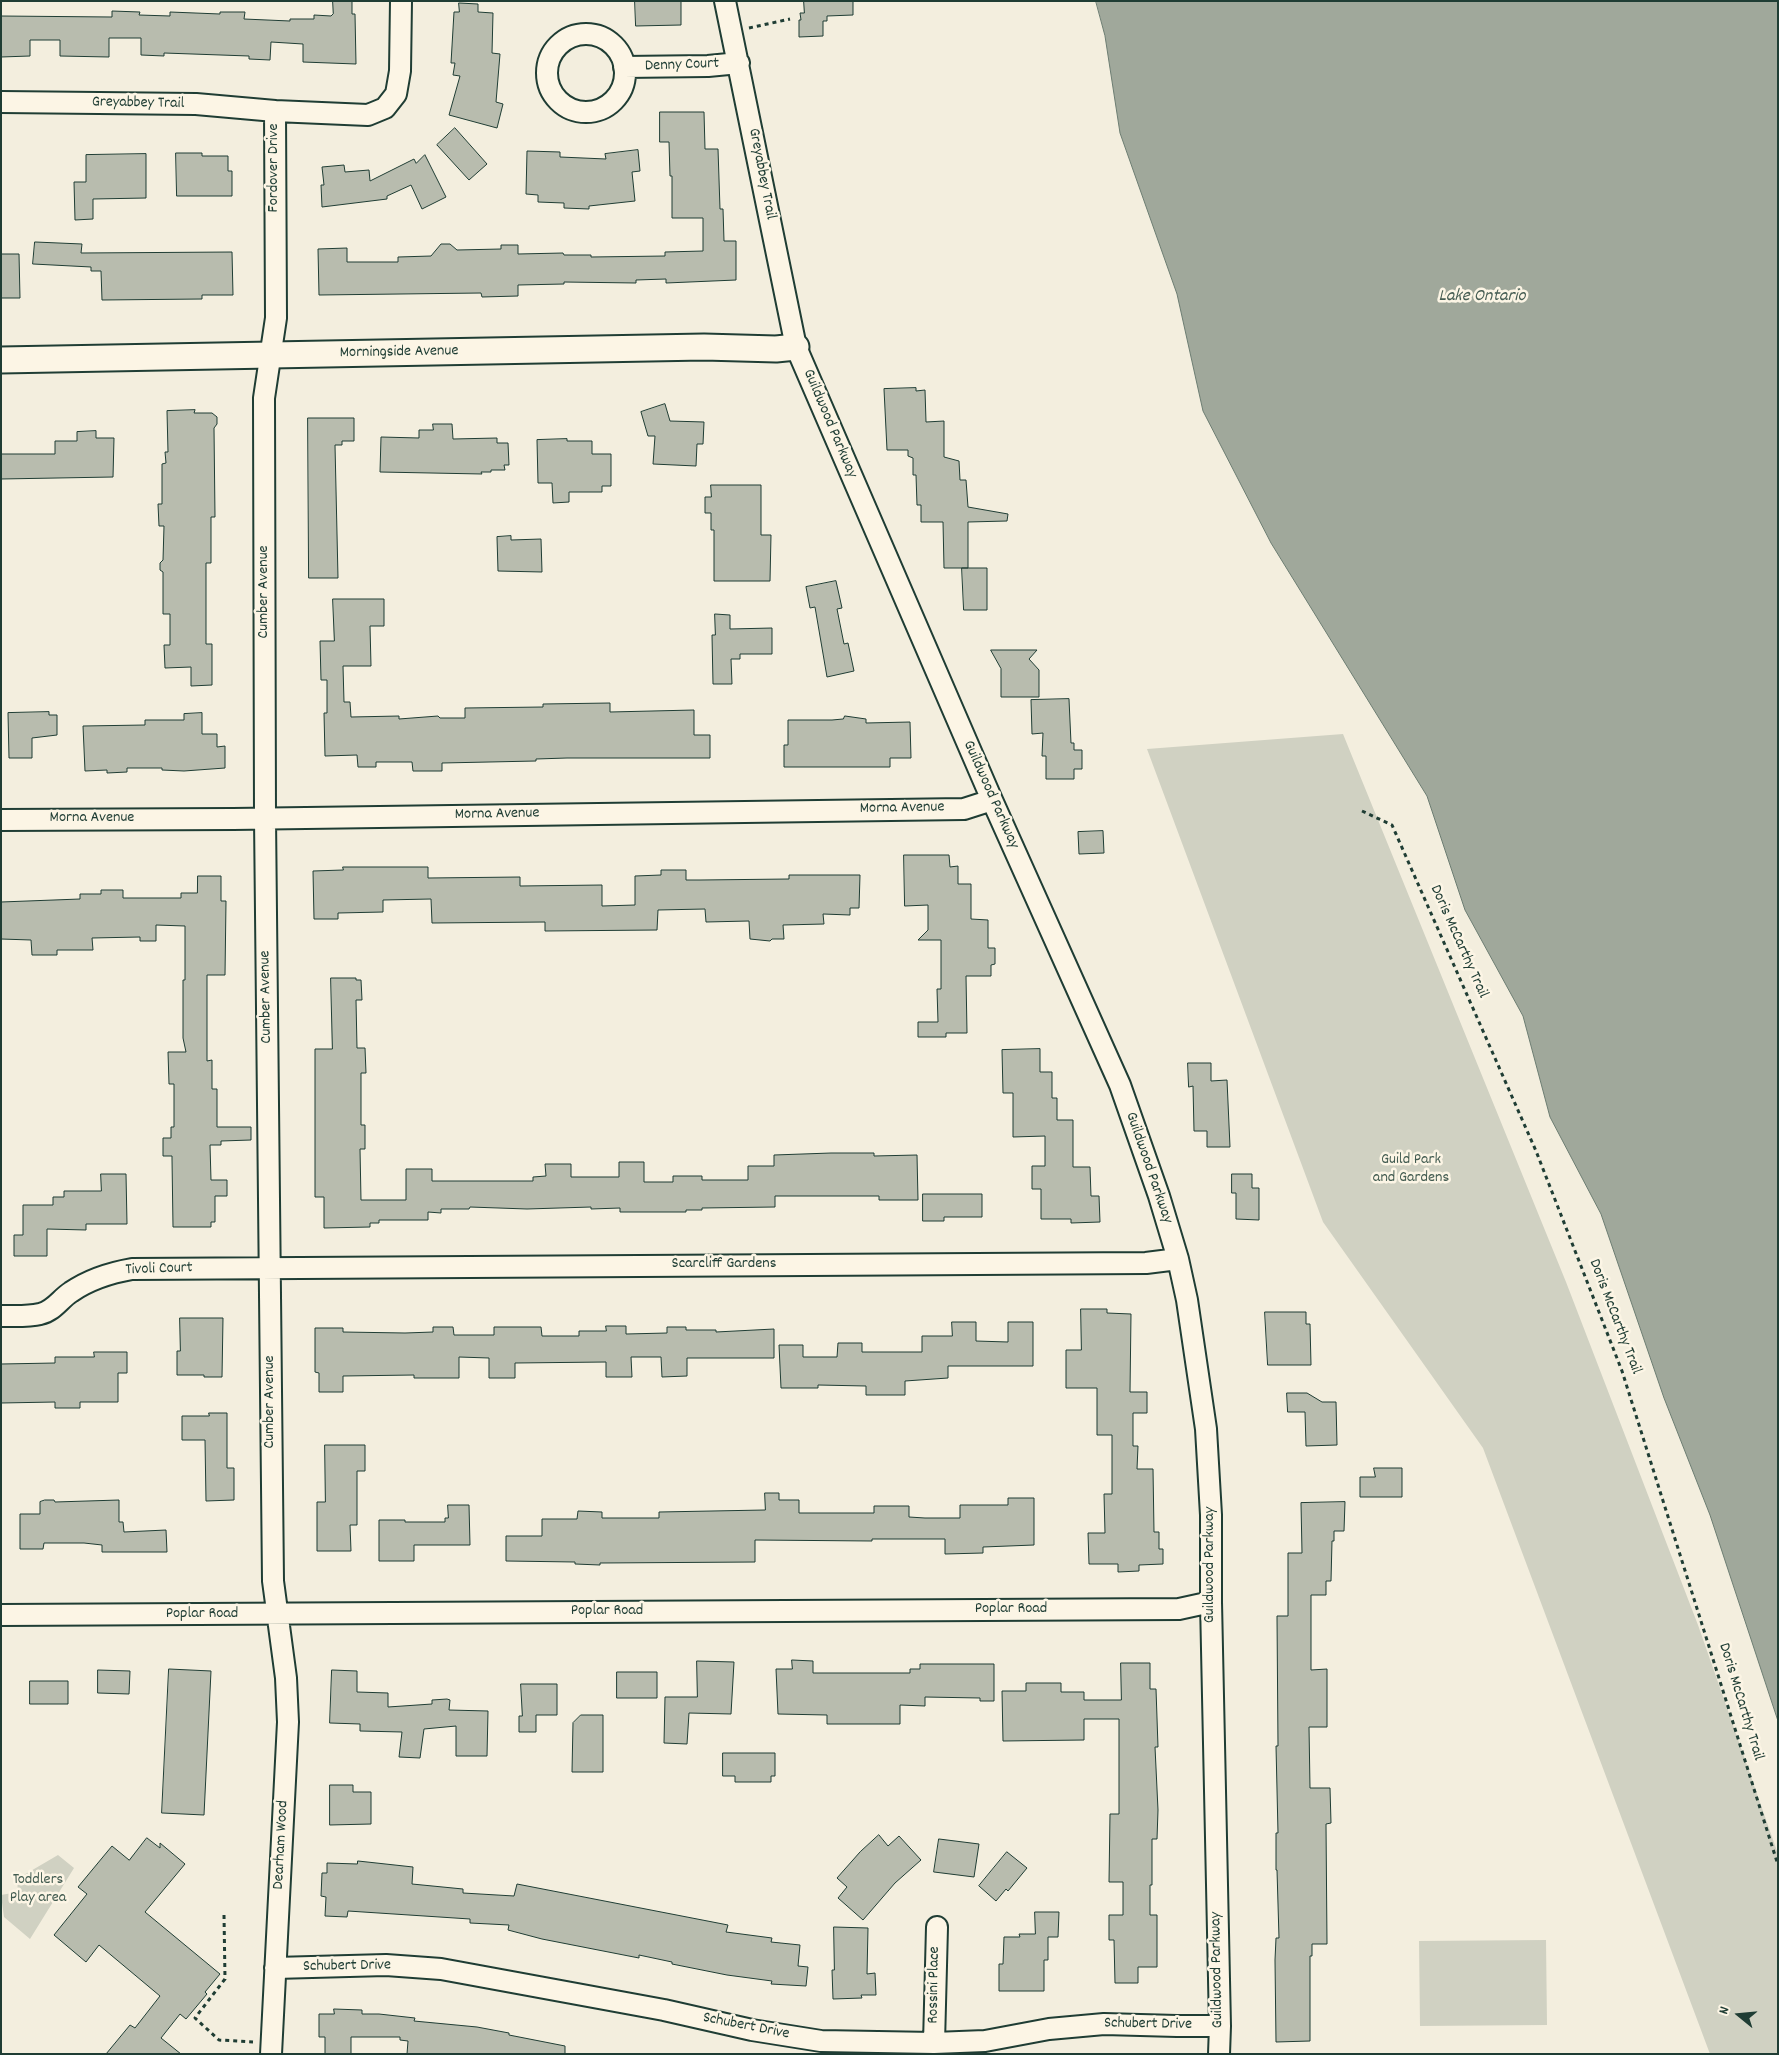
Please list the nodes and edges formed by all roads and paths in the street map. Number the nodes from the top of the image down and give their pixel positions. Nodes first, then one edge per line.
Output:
1 (401, 1) edge
2 (725, 1) edge
3 (790, 19) dead end
4 (732, 32) junction
5 (739, 63) junction
6 (624, 67) dead end
7 (1, 102) edge
8 (275, 111) junction
9 (796, 347) junction
10 (269, 356) junction
11 (1, 360) edge
12 (992, 800) junction
13 (1362, 810) dead end
14 (265, 818) junction
15 (1, 820) edge
16 (1178, 1259) junction
17 (270, 1268) junction
18 (1, 1316) edge
19 (1211, 1602) junction
20 (276, 1614) junction
21 (1, 1615) edge
22 (281, 1637) joint
23 (1778, 1865) edge
24 (224, 1915) dead end
25 (937, 1926) dead end
26 (275, 1968) junction
27 (1220, 2026) junction
28 (934, 2043) junction
29 (271, 2048) edge
30 (1219, 2054) edge

1 - 8 street, Fordover Drive
2 - 4 street, Greyabbey Trail
3 - 4 path
4 - 5 street, Greyabbey Trail
5 - 6 street, Denny Court
5 - 9 street, Greyabbey Trail
7 - 8 street, Greyabbey Trail
8 - 10 street, Fordover Drive
9 - 10 main road, Morningside Avenue
9 - 12 street, Guildwood Parkway
10 - 11 main road, Morningside Avenue
10 - 14 street, Cumber Avenue
12 - 14 street, Morna Avenue
12 - 16 street, Guildwood Parkway
13 - 23 path, Doris McCarthy Trail
14 - 15 street, Morna Avenue
14 - 17 street, Cumber Avenue
16 - 17 street, Scarcliff Gardens
16 - 19 street, Guildwood Parkway
17 - 18 street, Tivoli Court
17 - 20 street, Cumber Avenue
19 - 20 street, Poplar Road
19 - 27 street, Guildwood Parkway
20 - 21 street, Poplar Road
20 - 22 street, Cumber Avenue
22 - 26 street, Dearham Wood
24 - 29 path
25 - 28 street, Rossini Place
26 - 28 street, Schubert Drive
26 - 29 street, Dearham Wood
27 - 28 street, Schubert Drive
27 - 30 street, Guildwood Parkway

